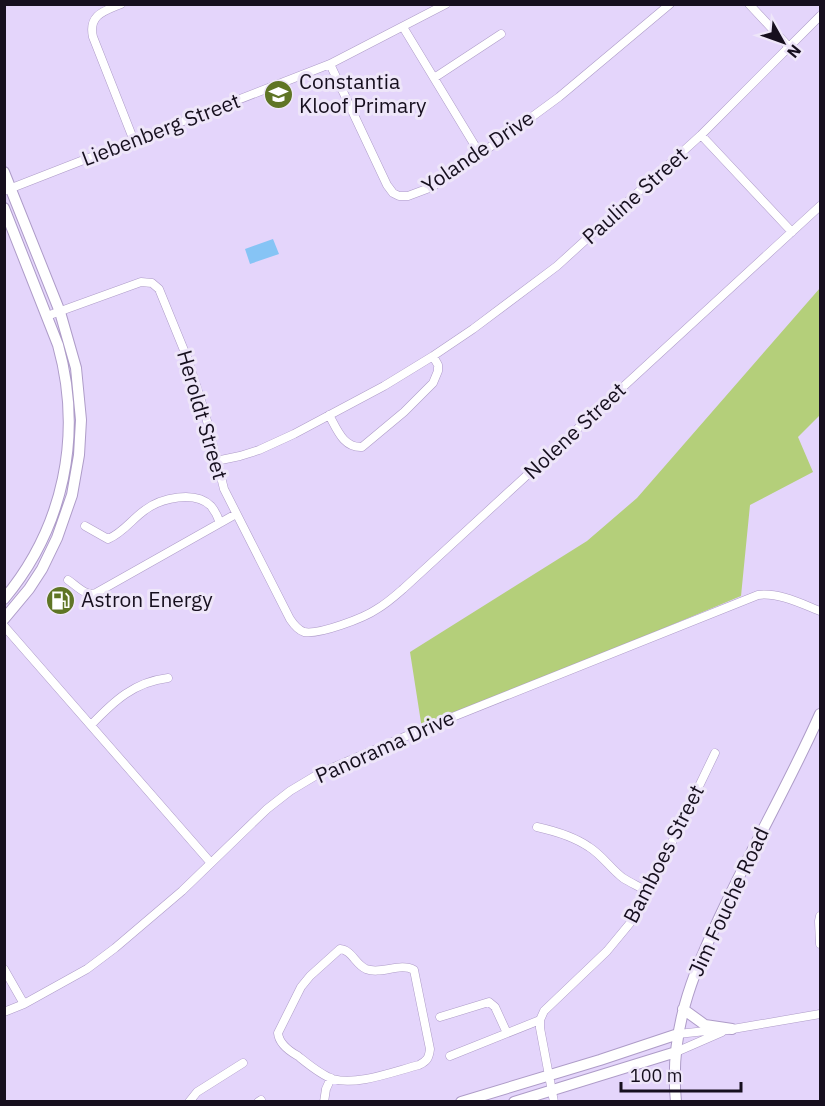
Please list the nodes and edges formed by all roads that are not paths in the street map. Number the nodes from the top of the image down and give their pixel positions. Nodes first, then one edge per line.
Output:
1 (120, 4) edge
2 (446, 4) edge
3 (670, 4) edge
4 (749, 4) edge
5 (820, 16) edge
6 (403, 27) junction
7 (501, 34) dead end
8 (790, 48) junction
9 (330, 64) junction
10 (434, 78) junction
11 (701, 135) junction
12 (134, 141) junction
13 (480, 154) junction
14 (4, 172) edge
15 (8, 189) edge
16 (820, 206) edge
17 (4, 208) edge
18 (792, 232) junction
19 (60, 312) junction
20 (47, 316) junction
21 (433, 356) junction
22 (329, 416) junction
23 (216, 461) junction
24 (236, 514) junction
25 (220, 523) junction
26 (85, 526) dead end
27 (68, 580) dead end
28 (4, 599) edge
29 (820, 611) edge
30 (4, 619) edge
31 (4, 626) edge
32 (315, 632) joint
33 (168, 678) dead end
34 (820, 714) edge
35 (91, 725) junction
36 (714, 753) dead end
37 (537, 827) dead end
38 (211, 863) junction
39 (648, 892) junction
40 (820, 916) edge
41 (820, 944) edge
42 (4, 969) edge
43 (24, 1004) junction
44 (683, 1009) junction
45 (4, 1012) edge
46 (820, 1014) edge
47 (440, 1017) dead end
48 (540, 1020) junction
49 (729, 1029) junction
50 (507, 1033) junction
51 (678, 1034) junction
52 (676, 1052) junction
53 (450, 1056) dead end
54 (243, 1063) dead end
55 (548, 1075) junction
56 (331, 1078) junction
57 (552, 1096) edge
58 (189, 1101) edge
59 (324, 1101) edge
60 (461, 1101) edge
61 (514, 1101) edge
62 (676, 1101) edge

1 - 12 street
2 - 6 street, Liebenberg Street
3 - 13 street, Yolande Drive
4 - 8 street
5 - 8 street, Pauline Street
6 - 9 street, Liebenberg Street
6 - 10 street
7 - 10 street
8 - 11 street, Pauline Street
9 - 12 street, Liebenberg Street
9 - 13 street, Yolande Drive
10 - 13 street
11 - 18 street
11 - 21 street, Pauline Street
12 - 15 street, Liebenberg Street
14 - 15 street
15 - 19 street
16 - 18 street, Nolene Street
17 - 20 street
18 - 32 street, Nolene Street
19 - 20 street, Heroldt Street
19 - 23 street, Heroldt Street
19 - 30 street
20 - 28 street
21 - 22 street, Pauline Street
21 - 22 street
22 - 23 street, Pauline Street
23 - 24 street, Heroldt Street
24 - 25 street
24 - 32 street, Heroldt Street
25 - 26 street
25 - 27 street
29 - 38 street, Panorama Drive
31 - 35 street
33 - 35 street
34 - 44 street, Jim Fouche Road
35 - 38 street
36 - 39 street, Bamboes Street
37 - 39 street
38 - 43 street, Panorama Drive
39 - 48 street, Bamboes Street
40 - 41 street
42 - 43 street
43 - 45 street, Panorama Drive
44 - 49 street
44 - 51 street, Jim Fouche Road
46 - 49 street
47 - 50 street
48 - 50 street
48 - 55 street
49 - 51 street
49 - 52 street
50 - 53 street
51 - 52 street, Jim Fouche Road
51 - 55 street
52 - 57 street
52 - 62 street, Jim Fouche Road
54 - 58 street
55 - 57 street
55 - 60 street
56 - 56 street
56 - 59 street
57 - 61 street

